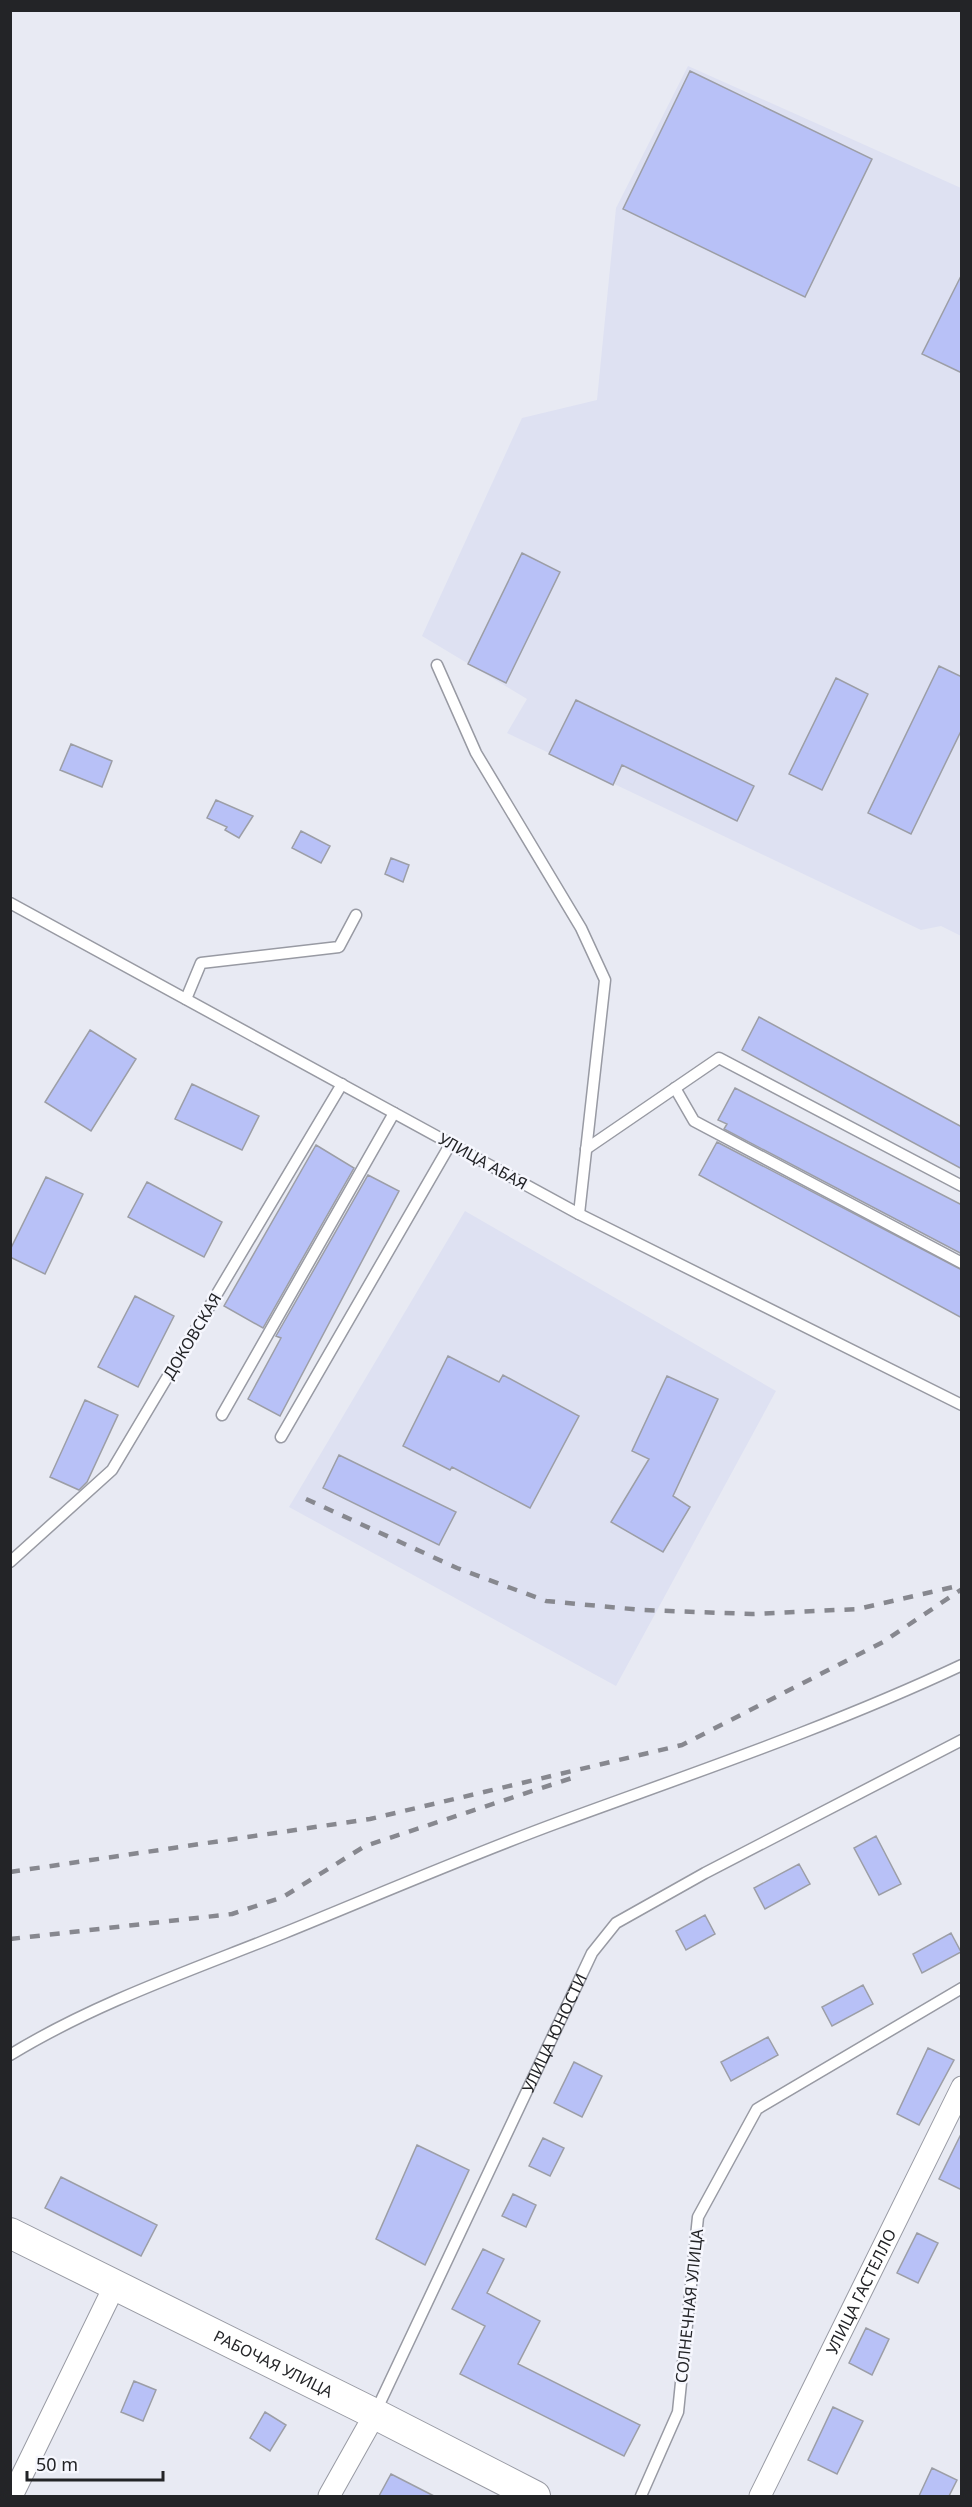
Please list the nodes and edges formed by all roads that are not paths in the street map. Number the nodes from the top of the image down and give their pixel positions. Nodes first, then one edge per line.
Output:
1 (437, 665) dead end
2 (10, 903) edge
3 (356, 915) dead end
4 (186, 999) junction
5 (342, 1084) junction
6 (675, 1088) junction
7 (394, 1113) junction
8 (451, 1143) junction
9 (586, 1149) junction
10 (962, 1186) edge
11 (579, 1214) junction
12 (962, 1263) edge
13 (962, 1406) edge
14 (222, 1415) dead end
15 (281, 1437) dead end
16 (10, 1562) edge
17 (962, 1665) edge
18 (962, 1740) edge
19 (962, 1988) edge
20 (10, 2055) edge
21 (960, 2096) edge
22 (10, 2234) edge
23 (114, 2287) junction
24 (375, 2414) junction
25 (12, 2496) edge
26 (329, 2496) edge
27 (535, 2496) edge
28 (641, 2496) edge
29 (760, 2496) edge

1 - 9 lane
2 - 4 lane, УЛИЦА АБАЯ
3 - 4 lane
4 - 5 lane, УЛИЦА АБАЯ
5 - 7 lane, УЛИЦА АБАЯ
5 - 16 lane, ДОКОВСКАЯ
6 - 9 lane
6 - 10 lane
6 - 12 lane
7 - 8 lane, УЛИЦА АБАЯ
7 - 14 lane
8 - 11 lane, УЛИЦА АБАЯ
8 - 15 lane
9 - 11 lane
11 - 13 lane, УЛИЦА АБАЯ
17 - 20 lane
18 - 24 lane, УЛИЦА ЮНОСТИ
19 - 28 lane, СОЛНЕЧНАЯ УЛИЦА
21 - 29 street, УЛИЦА ГАСТЕЛЛО
22 - 23 main road, РАБОЧАЯ УЛИЦА
23 - 24 main road, РАБОЧАЯ УЛИЦА
23 - 25 street
24 - 26 street, УЛИЦА ЮНОСТИ
24 - 27 main road, РАБОЧАЯ УЛИЦА

